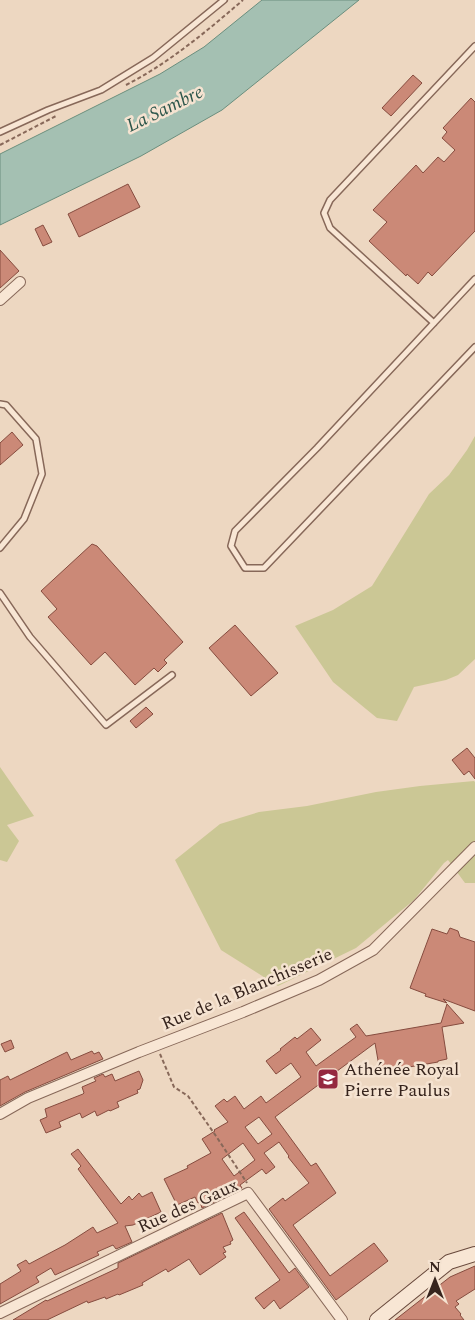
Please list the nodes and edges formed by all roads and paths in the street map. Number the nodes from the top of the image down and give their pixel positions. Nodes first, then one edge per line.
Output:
1 (224, 0) edge
2 (475, 46) edge
3 (0, 132) edge
4 (475, 278) edge
5 (20, 282) dead end
6 (0, 300) edge
7 (434, 323) junction
8 (475, 347) edge
9 (0, 404) edge
10 (0, 548) edge
11 (0, 593) edge
12 (172, 675) dead end
13 (475, 847) edge
14 (157, 1045) junction
15 (0, 1114) edge
16 (248, 1193) junction
17 (475, 1254) edge
18 (0, 1313) edge
19 (342, 1320) edge
20 (377, 1320) edge

1 - 3 lane
2 - 7 lane
4 - 7 lane
5 - 6 street
7 - 8 lane
9 - 10 lane
11 - 12 lane
13 - 14 street, Rue de la Blanchisserie
14 - 15 street, Rue de la Blanchisserie
14 - 16 path
16 - 18 street, Rue des Gaux
16 - 19 street, Rue des Gaux
17 - 20 main road

